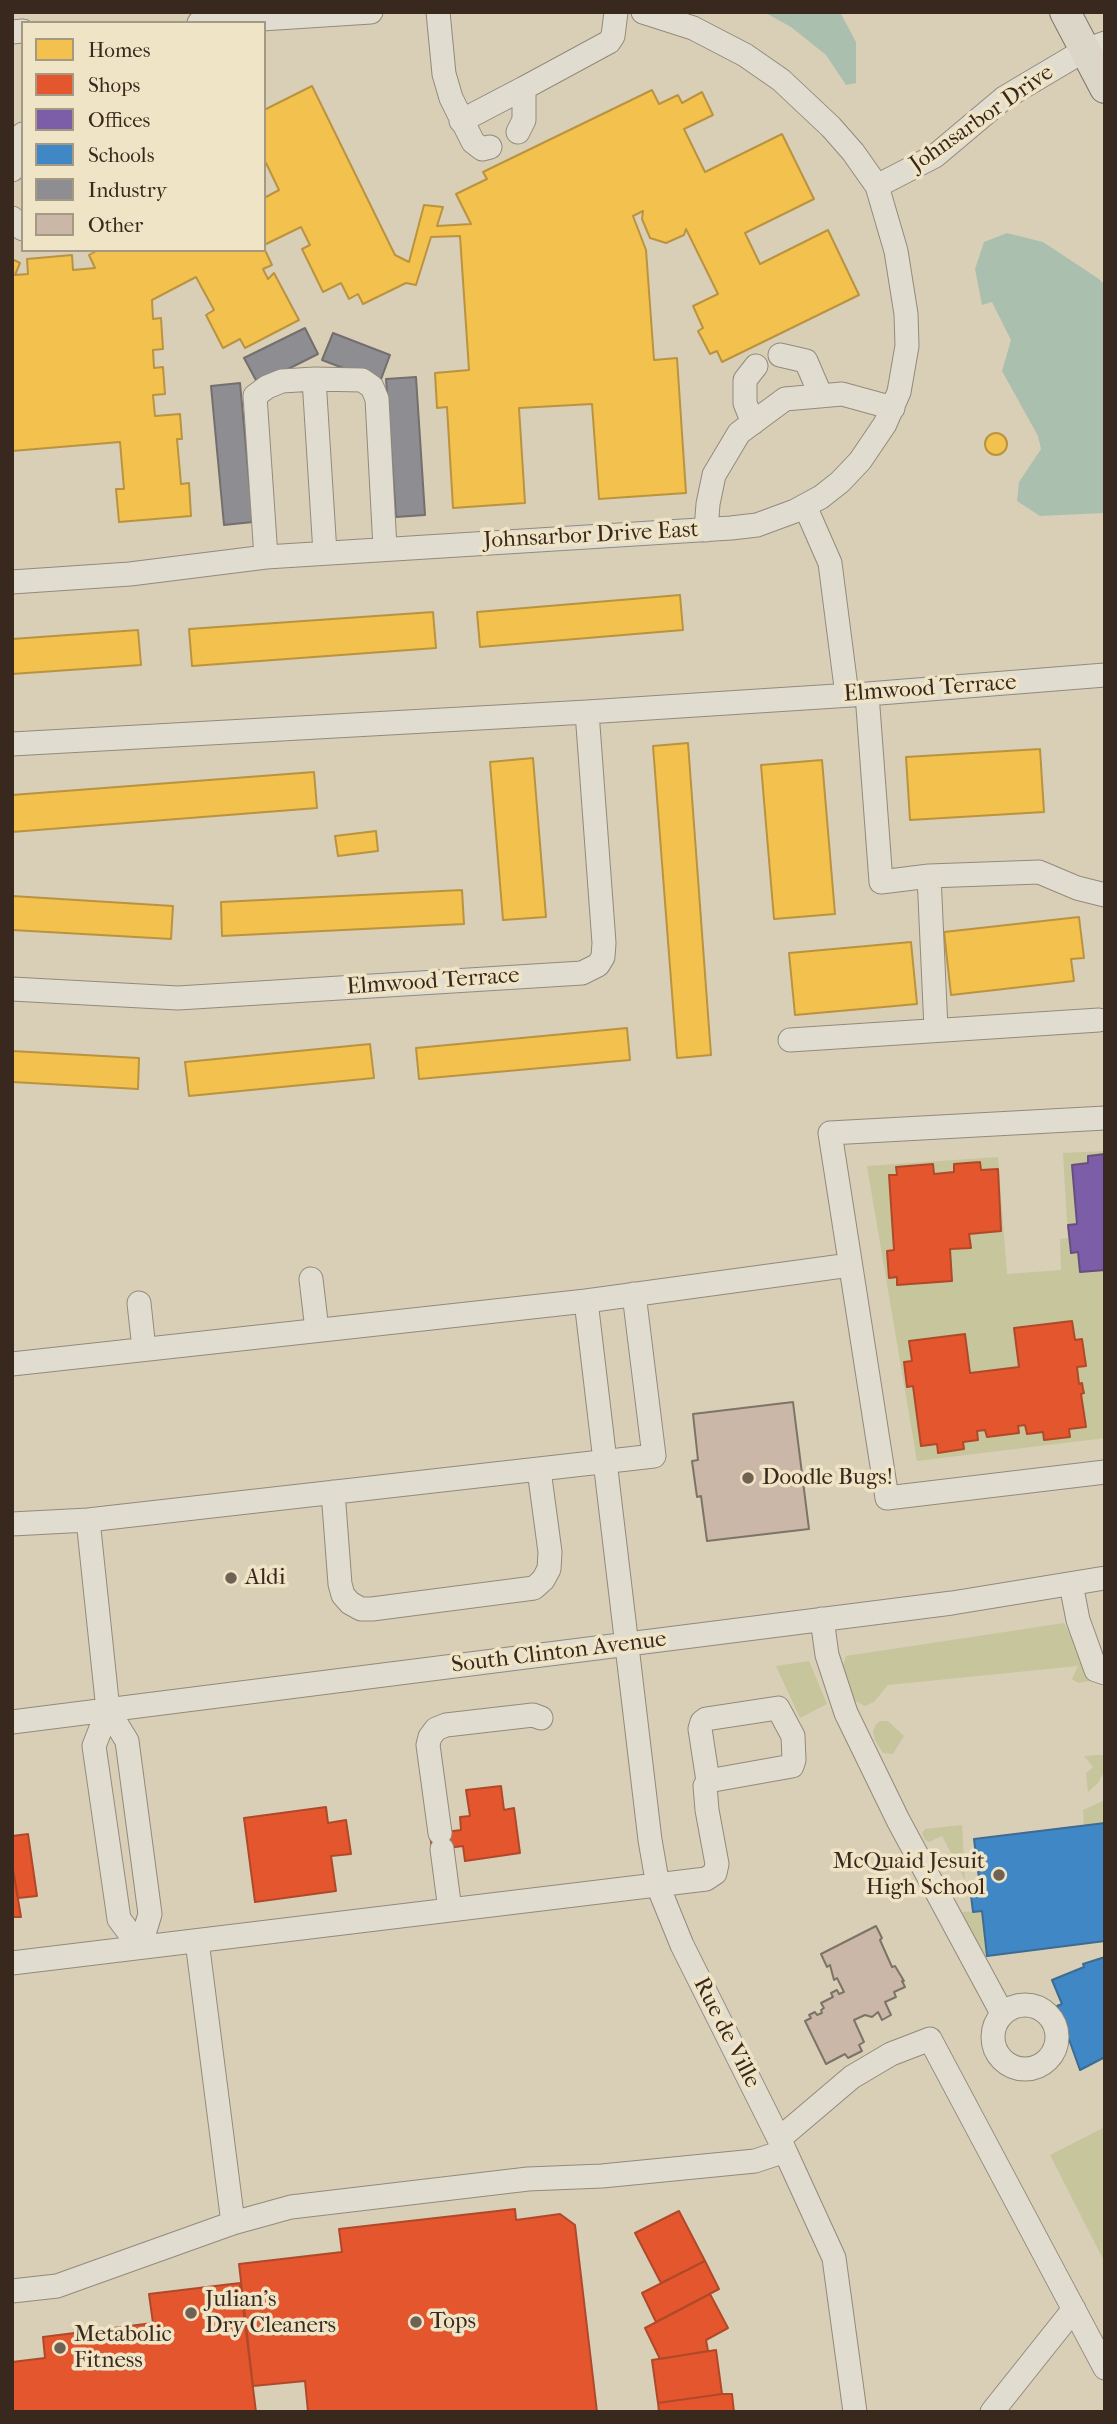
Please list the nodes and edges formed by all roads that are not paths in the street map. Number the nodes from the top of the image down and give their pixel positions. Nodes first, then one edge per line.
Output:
1 (372, 12) edge
2 (438, 12) edge
3 (616, 12) edge
4 (643, 12) edge
5 (1065, 12) edge
6 (246, 21) edge
7 (1095, 47) edge
8 (524, 88) junction
9 (1105, 88) edge
10 (461, 121) junction
11 (518, 132) dead end
12 (21, 141) edge
13 (490, 147) dead end
14 (12, 170) edge
15 (877, 186) junction
16 (780, 355) dead end
17 (756, 366) dead end
18 (314, 379) junction
19 (821, 396) junction
20 (893, 408) junction
21 (753, 423) junction
22 (805, 506) junction
23 (706, 530) junction
24 (385, 548) junction
25 (325, 553) junction
26 (267, 557) junction
27 (12, 582) edge
28 (1105, 675) edge
29 (857, 695) junction
30 (587, 712) junction
31 (12, 744) edge
32 (929, 876) junction
33 (1105, 895) edge
34 (12, 989) edge
35 (1099, 1020) dead end
36 (936, 1029) junction
37 (790, 1040) dead end
38 (1105, 1118) edge
39 (850, 1265) junction
40 (311, 1279) dead end
41 (634, 1294) junction
42 (586, 1301) junction
43 (139, 1303) dead end
44 (317, 1329) junction
45 (144, 1349) junction
46 (12, 1364) edge
47 (605, 1461) junction
48 (539, 1469) junction
49 (1105, 1472) edge
50 (333, 1492) junction
51 (88, 1520) junction
52 (12, 1524) edge
53 (1105, 1578) edge
54 (1071, 1584) junction
55 (822, 1619) junction
56 (626, 1645) junction
57 (1105, 1674) edge
58 (108, 1710) junction
59 (541, 1717) dead end
60 (12, 1722) edge
61 (708, 1781) dead end
62 (658, 1886) junction
63 (450, 1910) junction
64 (197, 1941) junction
65 (140, 1947) junction
66 (12, 1963) edge
67 (1002, 2013) dead end
68 (782, 2145) junction
69 (233, 2223) junction
70 (12, 2291) edge
71 (1074, 2309) junction
72 (1105, 2368) edge
73 (855, 2412) edge
74 (992, 2412) edge

1 - 6 street
2 - 10 street
3 - 8 street
4 - 15 street, Johnsarbor Drive East
5 - 7 main road
7 - 9 main road
7 - 15 street, Johnsarbor Drive
8 - 10 street
8 - 11 street
10 - 13 street
12 - 14 street
15 - 20 street, Johnsarbor Drive East
16 - 19 street
17 - 21 street
18 - 24 street
18 - 25 street
18 - 26 street
19 - 20 street
19 - 21 street
20 - 22 street, Johnsarbor Drive East
21 - 23 street
22 - 23 street, Johnsarbor Drive East
22 - 29 street
23 - 24 street, Johnsarbor Drive East
24 - 25 street, Johnsarbor Drive East
25 - 26 street, Johnsarbor Drive East
26 - 27 street, Johnsarbor Drive East
28 - 29 street, Elmwood Terrace
29 - 30 street, Elmwood Terrace
29 - 32 street
30 - 31 street, Elmwood Terrace
30 - 34 street, Elmwood Terrace
32 - 33 street
32 - 36 street
35 - 36 street
36 - 37 street
38 - 39 street
39 - 41 street
39 - 49 street
40 - 44 street
41 - 42 street
41 - 47 street
42 - 44 street
42 - 47 street, Rue de Ville
43 - 45 street
44 - 45 street
45 - 46 street
47 - 48 street
47 - 56 street, Rue de Ville
48 - 50 street
48 - 50 street
50 - 51 street
51 - 52 street
51 - 58 street
53 - 54 street, South Clinton Avenue
54 - 55 street, South Clinton Avenue
54 - 57 street
55 - 56 street, South Clinton Avenue
55 - 67 street
56 - 58 street, South Clinton Avenue
56 - 62 street, Rue de Ville
58 - 60 street, South Clinton Avenue
58 - 65 street
58 - 65 street
59 - 63 street
61 - 62 street
62 - 63 street
62 - 68 street, Rue de Ville
63 - 64 street
64 - 65 street
64 - 69 street
65 - 66 street
68 - 69 street
68 - 71 street
68 - 73 street, Rue de Ville
69 - 70 street
71 - 72 street
71 - 74 street

